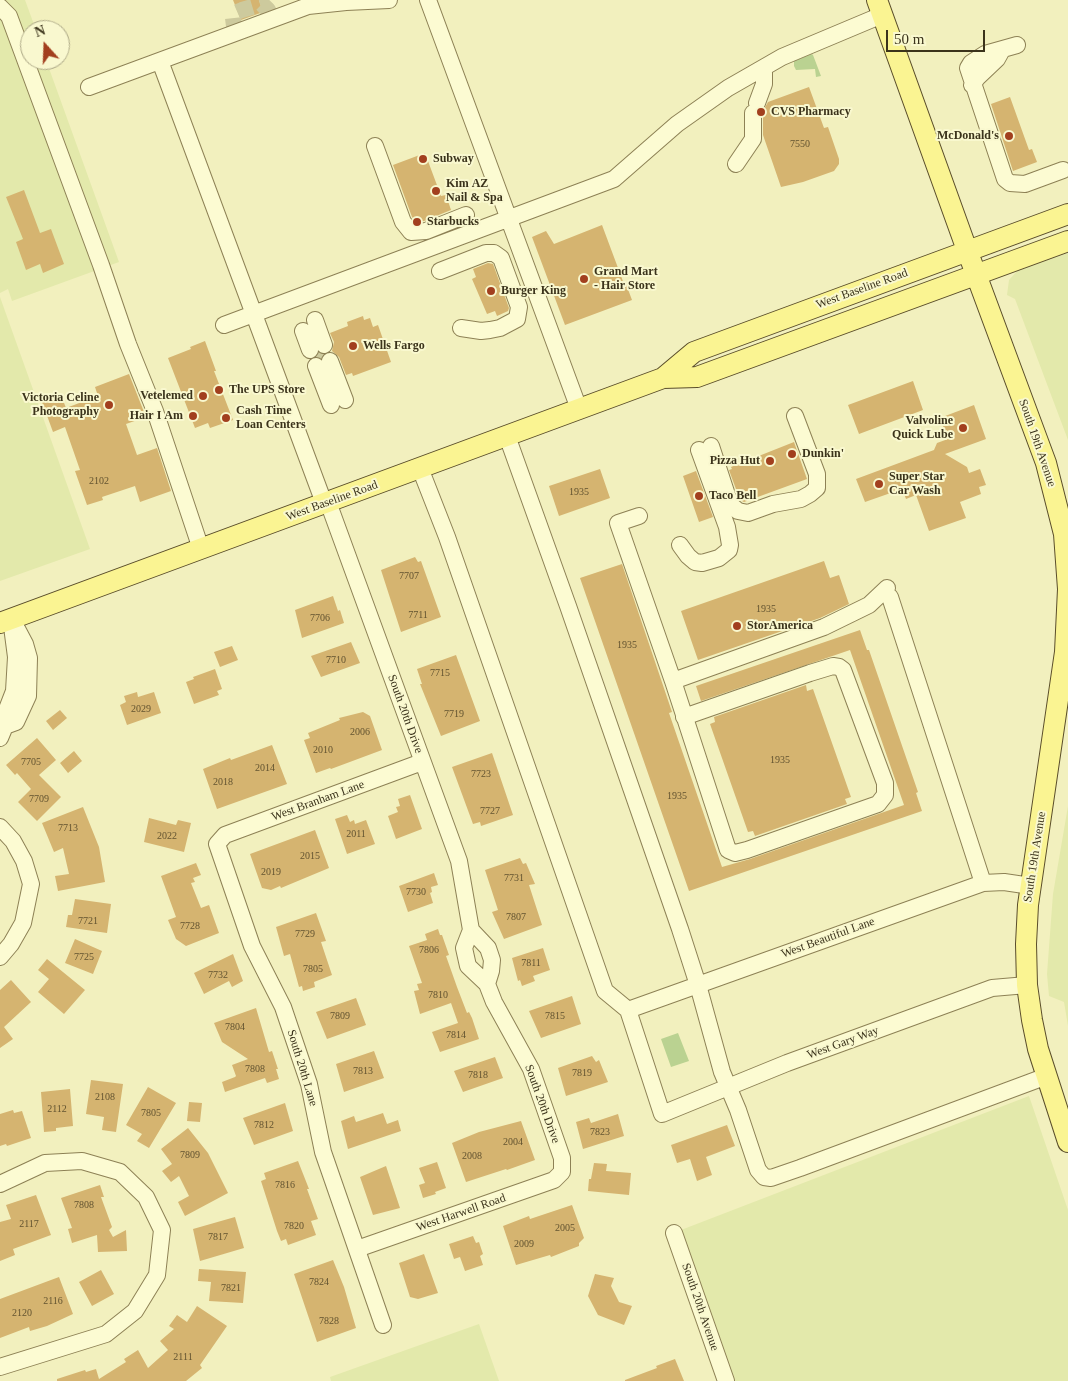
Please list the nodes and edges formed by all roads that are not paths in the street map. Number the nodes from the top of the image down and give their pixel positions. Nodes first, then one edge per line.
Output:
1 (389, 0) edge
2 (428, 0) edge
3 (0, 7) edge
4 (880, 7) edge
5 (1009, 48) dead end
6 (160, 61) junction
7 (764, 68) junction
8 (89, 87) dead end
9 (375, 146) dead end
10 (736, 164) dead end
11 (1063, 170) dead end
12 (1068, 214) edge
13 (466, 215) dead end
14 (508, 219) junction
15 (1068, 241) edge
16 (967, 250) junction
17 (440, 271) dead end
18 (976, 274) junction
19 (254, 314) junction
20 (224, 325) dead end
21 (309, 325) dead end
22 (461, 328) dead end
23 (317, 347) tunnel mouth
24 (323, 363) tunnel mouth
25 (663, 378) junction
26 (338, 403) dead end
27 (579, 409) junction
28 (795, 416) dead end
29 (507, 436) junction
30 (420, 468) junction
31 (326, 503) junction
32 (639, 516) dead end
33 (201, 549) junction
34 (684, 551) dead end
35 (5, 621) edge
36 (673, 681) junction
37 (684, 717) junction
38 (3, 732) edge
39 (422, 762) junction
40 (0, 827) edge
41 (217, 844) joint
42 (983, 883) junction
43 (1031, 886) junction
44 (471, 930) junction
45 (0, 957) edge
46 (487, 984) junction
47 (698, 985) junction
48 (1027, 985) junction
49 (628, 1010) junction
50 (1047, 1076) junction
51 (729, 1087) junction
52 (1063, 1112) edge
53 (1068, 1142) edge
54 (562, 1172) joint
55 (0, 1184) edge
56 (674, 1233) dead end
57 (357, 1249) junction
58 (383, 1325) dead end
59 (0, 1367) edge
60 (726, 1381) edge

1 - 6 street
2 - 14 street
3 - 33 street
4 - 7 street
4 - 16 main road, South 19th Avenue
5 - 11 street
6 - 8 street
6 - 19 street, South 20th Drive
7 - 10 street
7 - 14 street
9 - 13 street
12 - 16 main road, West Baseline Road
14 - 19 street
14 - 27 street
15 - 18 main road, West Baseline Road
16 - 18 main road, South 19th Avenue
16 - 25 main road, West Baseline Road
17 - 22 street
18 - 25 main road, West Baseline Road
18 - 43 main road, South 19th Avenue
19 - 20 street
19 - 31 street, South 20th Drive
21 - 23 street
24 - 26 street
25 - 27 main road, West Baseline Road
27 - 29 main road, West Baseline Road
28 - 34 street
29 - 30 main road, West Baseline Road
29 - 47 street
30 - 31 main road, West Baseline Road
30 - 49 street
31 - 33 main road, West Baseline Road
31 - 39 street, South 20th Drive
32 - 36 street
33 - 35 main road, West Baseline Road
35 - 38 street
36 - 37 street
36 - 42 street
37 - 37 street
39 - 41 street, West Branham Lane
39 - 44 street, South 20th Drive
40 - 45 street
41 - 57 street, South 20th Lane
42 - 43 street, West Beautiful Lane
42 - 47 street, West Beautiful Lane
43 - 48 main road, South 19th Avenue
44 - 46 street
44 - 46 street, South 20th Drive
46 - 54 street, South 20th Drive
47 - 49 street, West Beautiful Lane
47 - 51 street
48 - 50 main road, South 19th Avenue
48 - 51 street, West Gary Way
49 - 51 street, West Gary Way
50 - 51 street
50 - 52 main road, South 19th Avenue
52 - 53 main road, South 19th Avenue
54 - 57 street, West Harwell Road
55 - 59 street
56 - 60 street, South 20th Avenue
57 - 58 street, South 20th Lane

